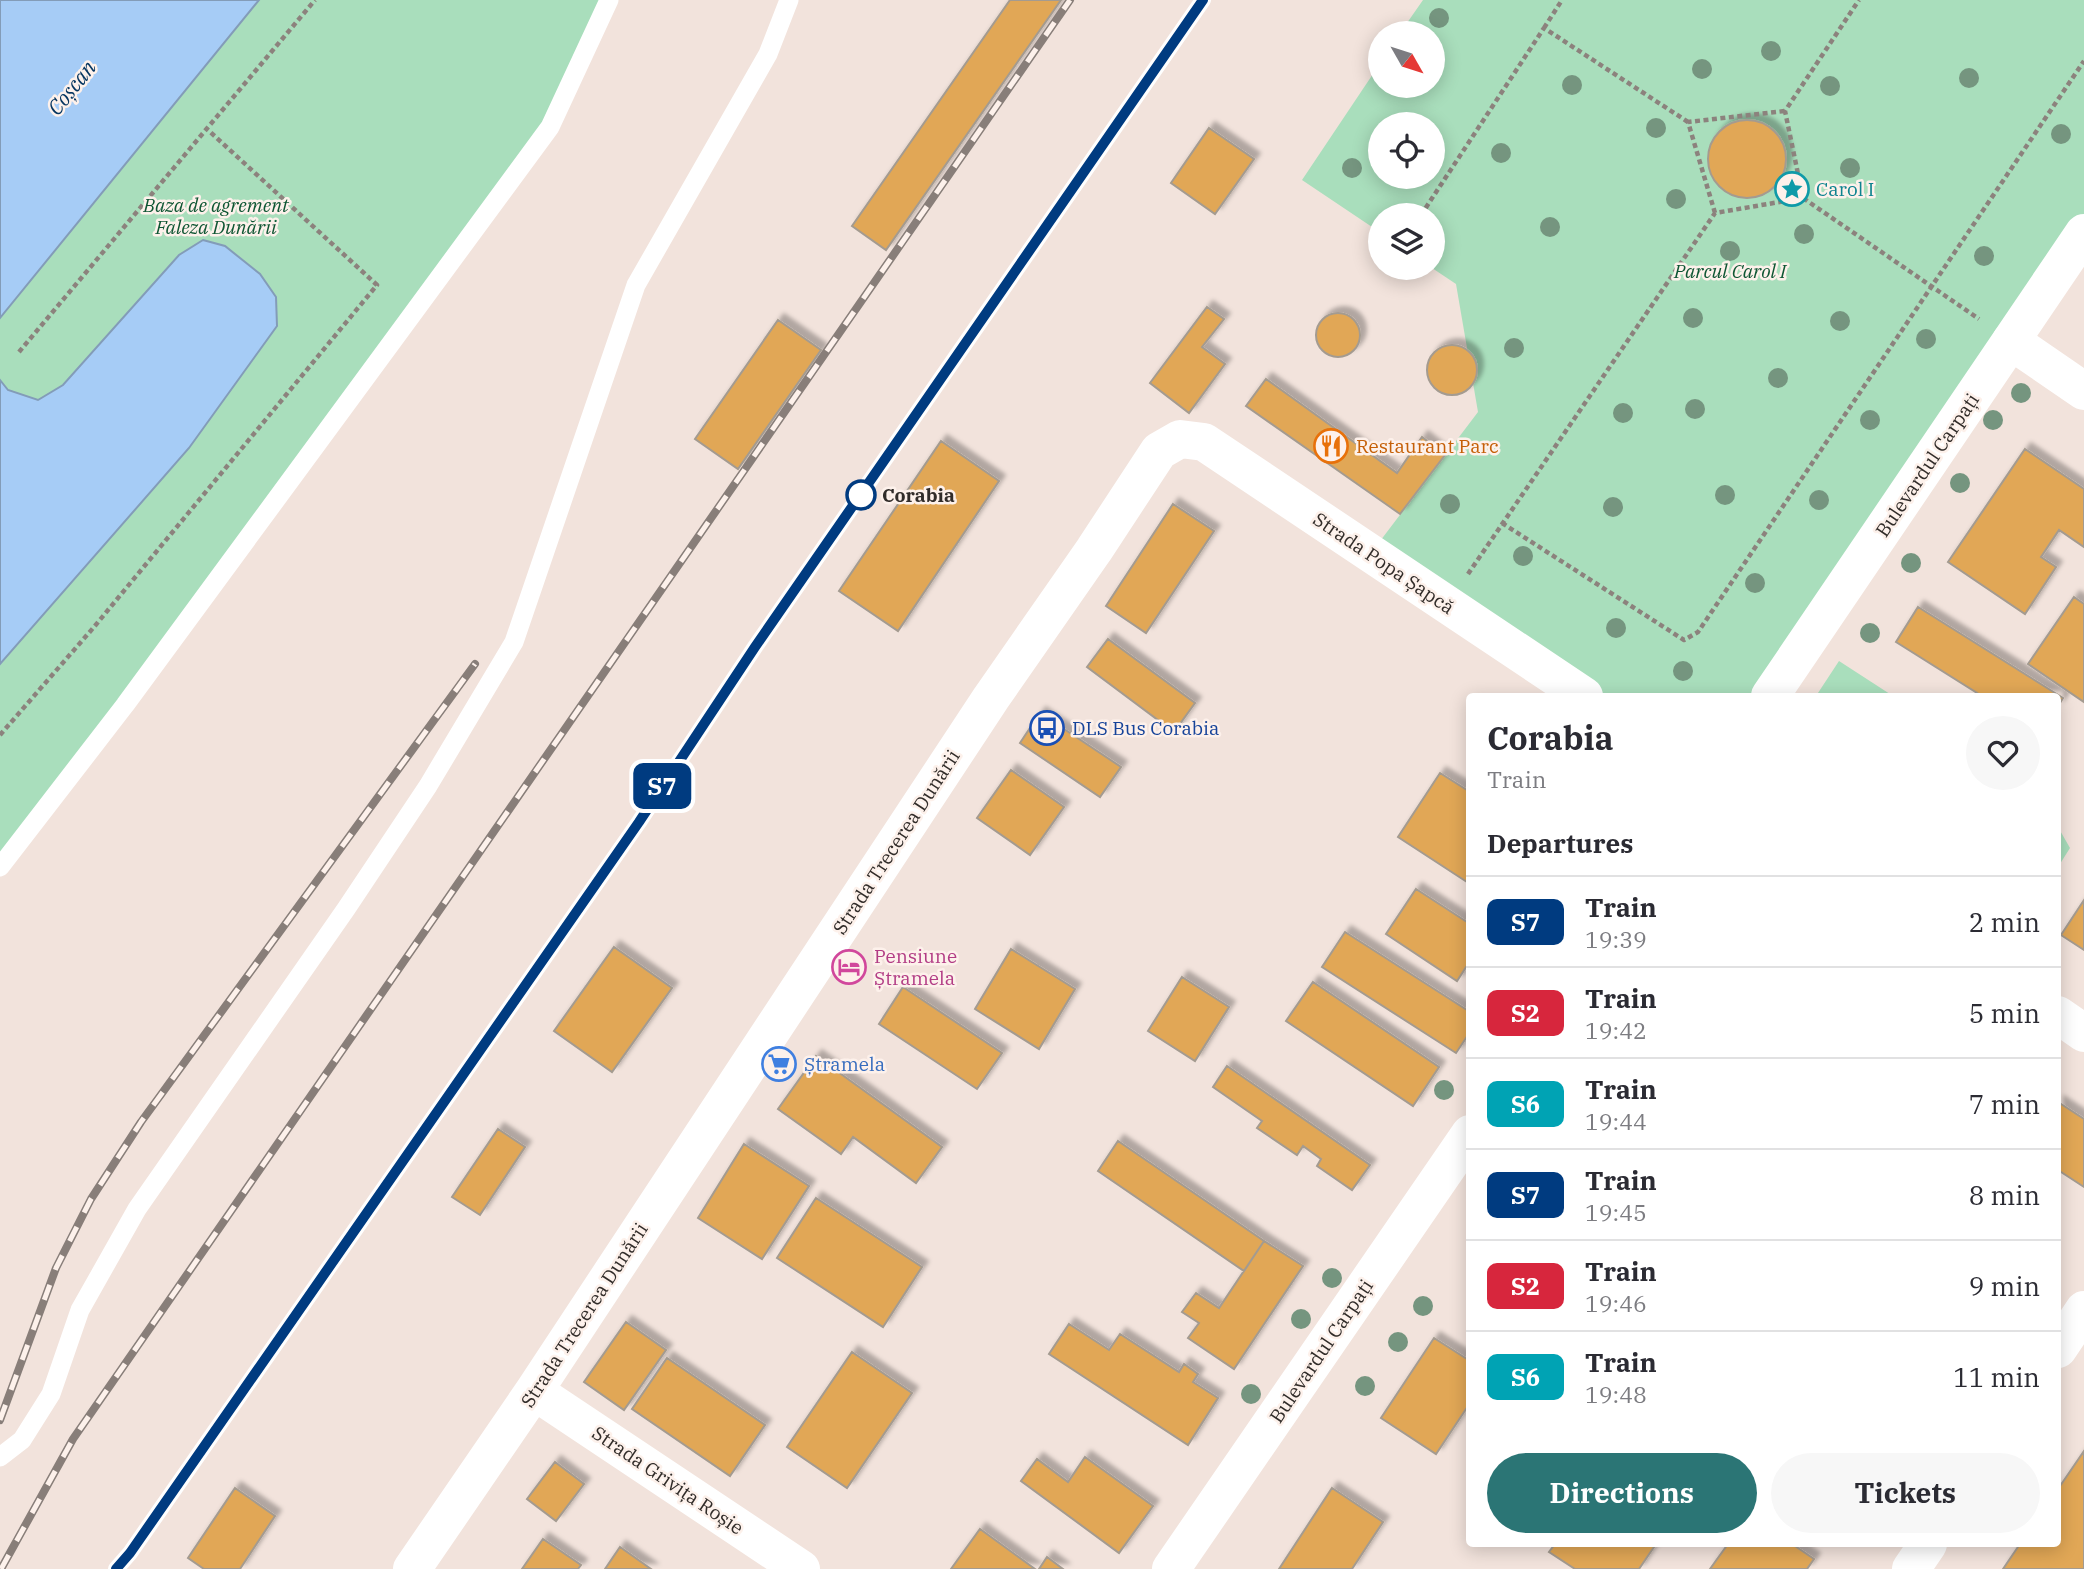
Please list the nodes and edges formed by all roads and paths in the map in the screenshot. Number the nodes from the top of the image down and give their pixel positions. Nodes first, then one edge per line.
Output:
1 (315, 0) edge
2 (610, 0) edge
3 (789, 0) edge
4 (1562, 0) edge
5 (1859, 0) edge
6 (1544, 28) junction
7 (2084, 61) edge
8 (1785, 111) junction
9 (1688, 122) junction
10 (207, 129) junction
11 (1803, 198) junction
12 (1429, 203) edge
13 (1715, 213) junction
14 (2084, 233) edge
15 (1932, 285) junction
16 (2011, 341) junction
17 (19, 352) dead end
18 (2084, 391) edge
19 (1180, 439) joint
20 (1503, 523) junction
21 (1447, 605) junction
22 (1579, 693) edge
23 (1772, 693) edge
24 (0, 735) edge
25 (0, 867) edge
26 (2061, 1017) edge
27 (2084, 1032) edge
28 (1466, 1140) edge
29 (2084, 1310) edge
30 (2061, 1344) edge
31 (534, 1391) junction
32 (0, 1457) edge
33 (1926, 1547) edge
34 (412, 1569) edge
35 (801, 1569) edge
36 (1171, 1569) edge
37 (1911, 1569) edge

1 - 10 path
2 - 25 lane
3 - 32 lane
4 - 6 path
5 - 8 path
6 - 9 path
6 - 12 path
7 - 15 path
8 - 9 path
8 - 11 path
9 - 13 path
10 - 17 path
10 - 24 path
11 - 13 path
11 - 15 path
13 - 20 path
14 - 16 street, Bulevardul Carpați
15 - 16 path
15 - 20 path
16 - 18 street
16 - 23 street, Bulevardul Carpați
19 - 21 street, Strada Popa Șapcă
19 - 31 street, Strada Trecerea Dunării
20 - 21 path
21 - 22 street, Strada Popa Șapcă
26 - 27 street
28 - 36 street, Bulevardul Carpați
29 - 30 street
31 - 34 street, Strada Trecerea Dunării
31 - 35 street, Strada Grivița Roșie
33 - 37 street

